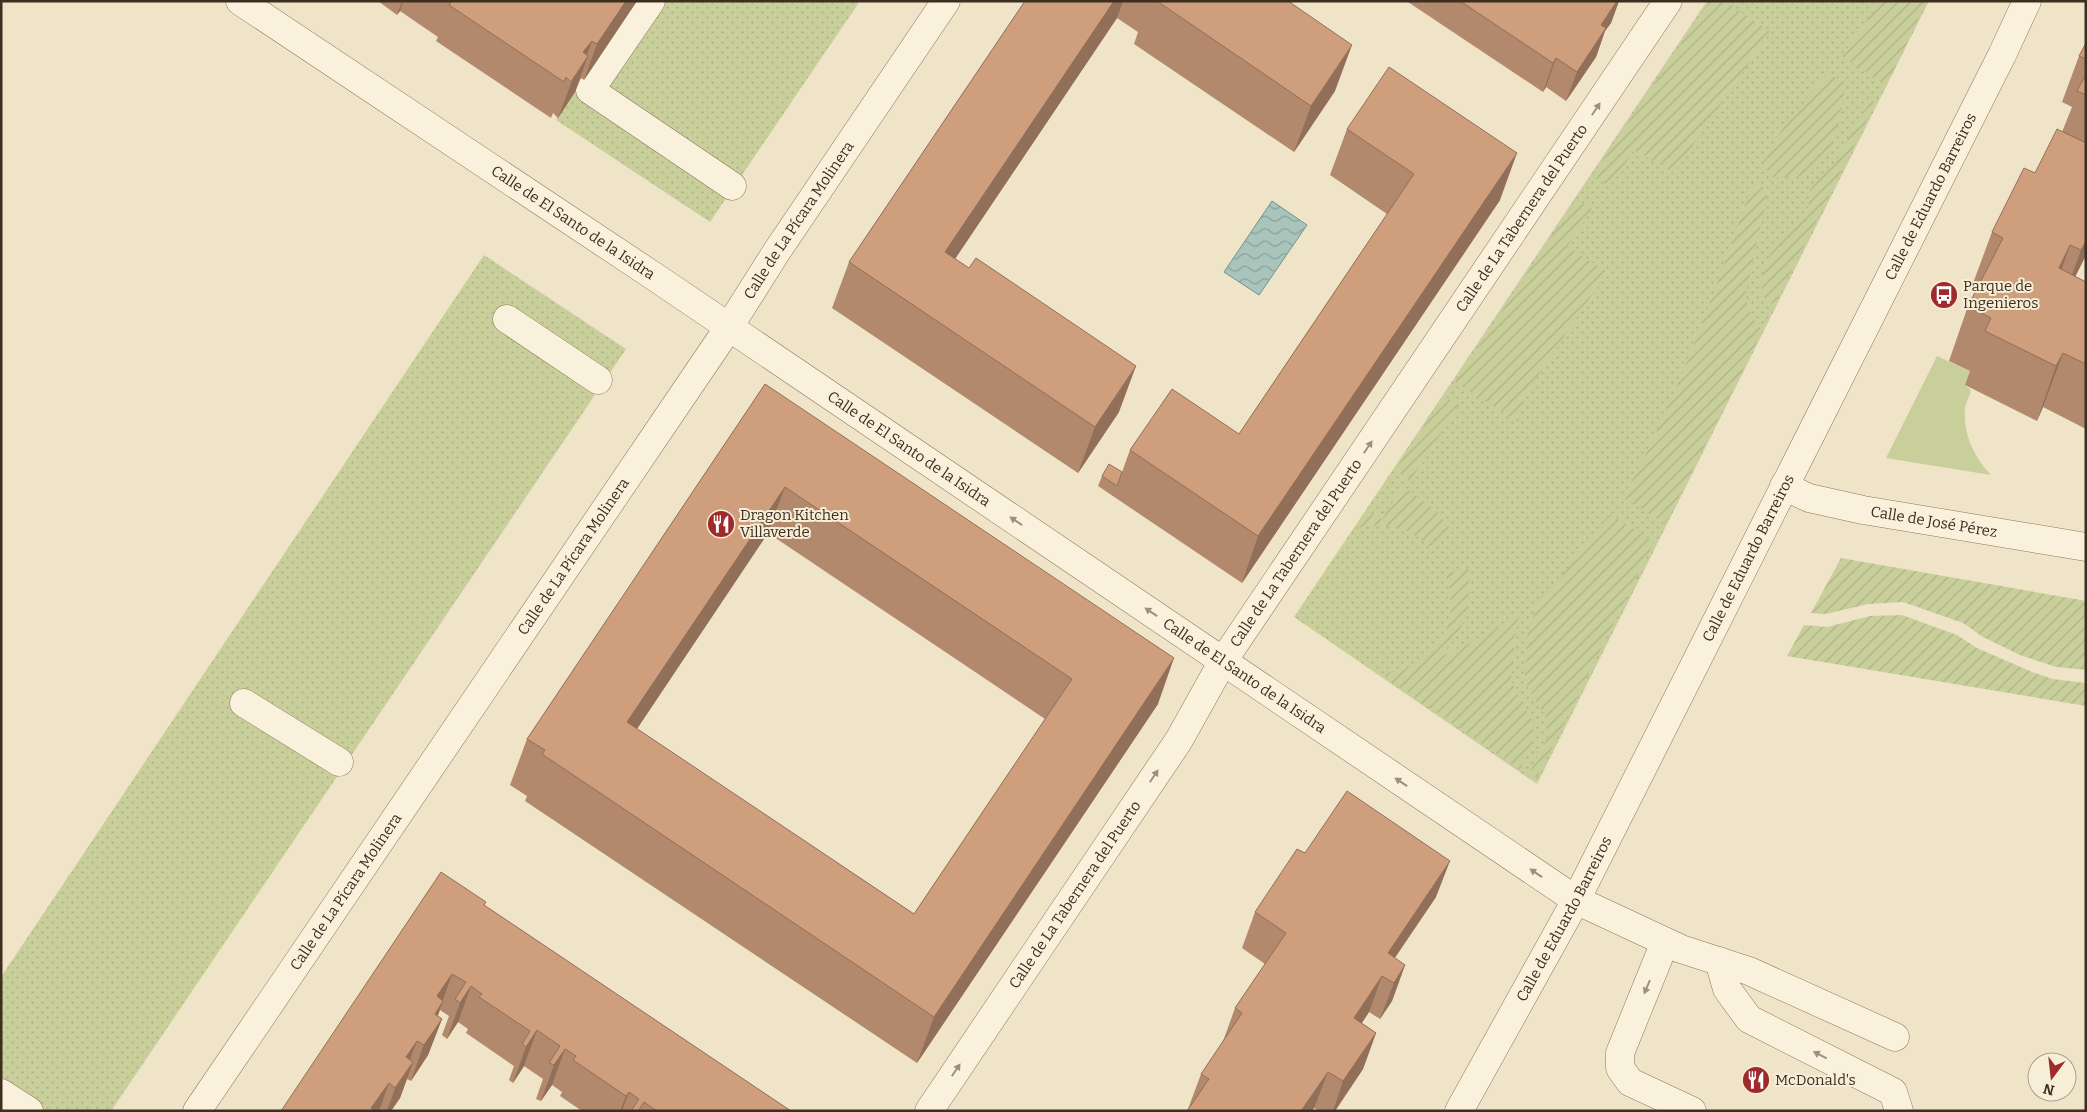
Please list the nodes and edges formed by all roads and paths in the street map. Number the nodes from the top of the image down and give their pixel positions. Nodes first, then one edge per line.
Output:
1 (240, 1) edge
2 (651, 1) edge
3 (946, 1) edge
4 (1668, 1) edge
5 (2027, 1) edge
6 (732, 186) dead end
7 (506, 319) dead end
8 (729, 327) junction
9 (598, 380) dead end
10 (1784, 486) junction
11 (2086, 547) edge
12 (1223, 661) junction
13 (244, 703) dead end
14 (339, 762) dead end
15 (1576, 900) junction
16 (1665, 942) junction
17 (1719, 961) junction
18 (1895, 1037) dead end
19 (1, 1093) edge
20 (29, 1111) edge
21 (197, 1111) edge
22 (929, 1111) edge
23 (1459, 1111) edge
24 (1692, 1111) edge
25 (1899, 1111) edge

1 - 8 street, Calle de El Santo de la Isidra
2 - 6 street
3 - 8 street, Calle de La Pícara Molinera
12 -> 4 street, Calle de La Tabernera del Puerto
5 - 10 street, Calle de Eduardo Barreiros
7 - 9 street
12 -> 8 street, Calle de El Santo de la Isidra
8 - 21 street, Calle de La Pícara Molinera
10 - 11 street, Calle de José Pérez
10 - 15 street, Calle de Eduardo Barreiros
15 -> 12 street, Calle de El Santo de la Isidra
22 -> 12 street, Calle de La Tabernera del Puerto
13 - 14 street
15 - 16 street, Calle de El Santo de la Isidra
15 - 23 street, Calle de Eduardo Barreiros
16 - 17 street, Calle de El Santo de la Isidra
16 -> 24 street
17 - 18 street, Calle de El Santo de la Isidra
25 -> 17 street
19 - 20 street

